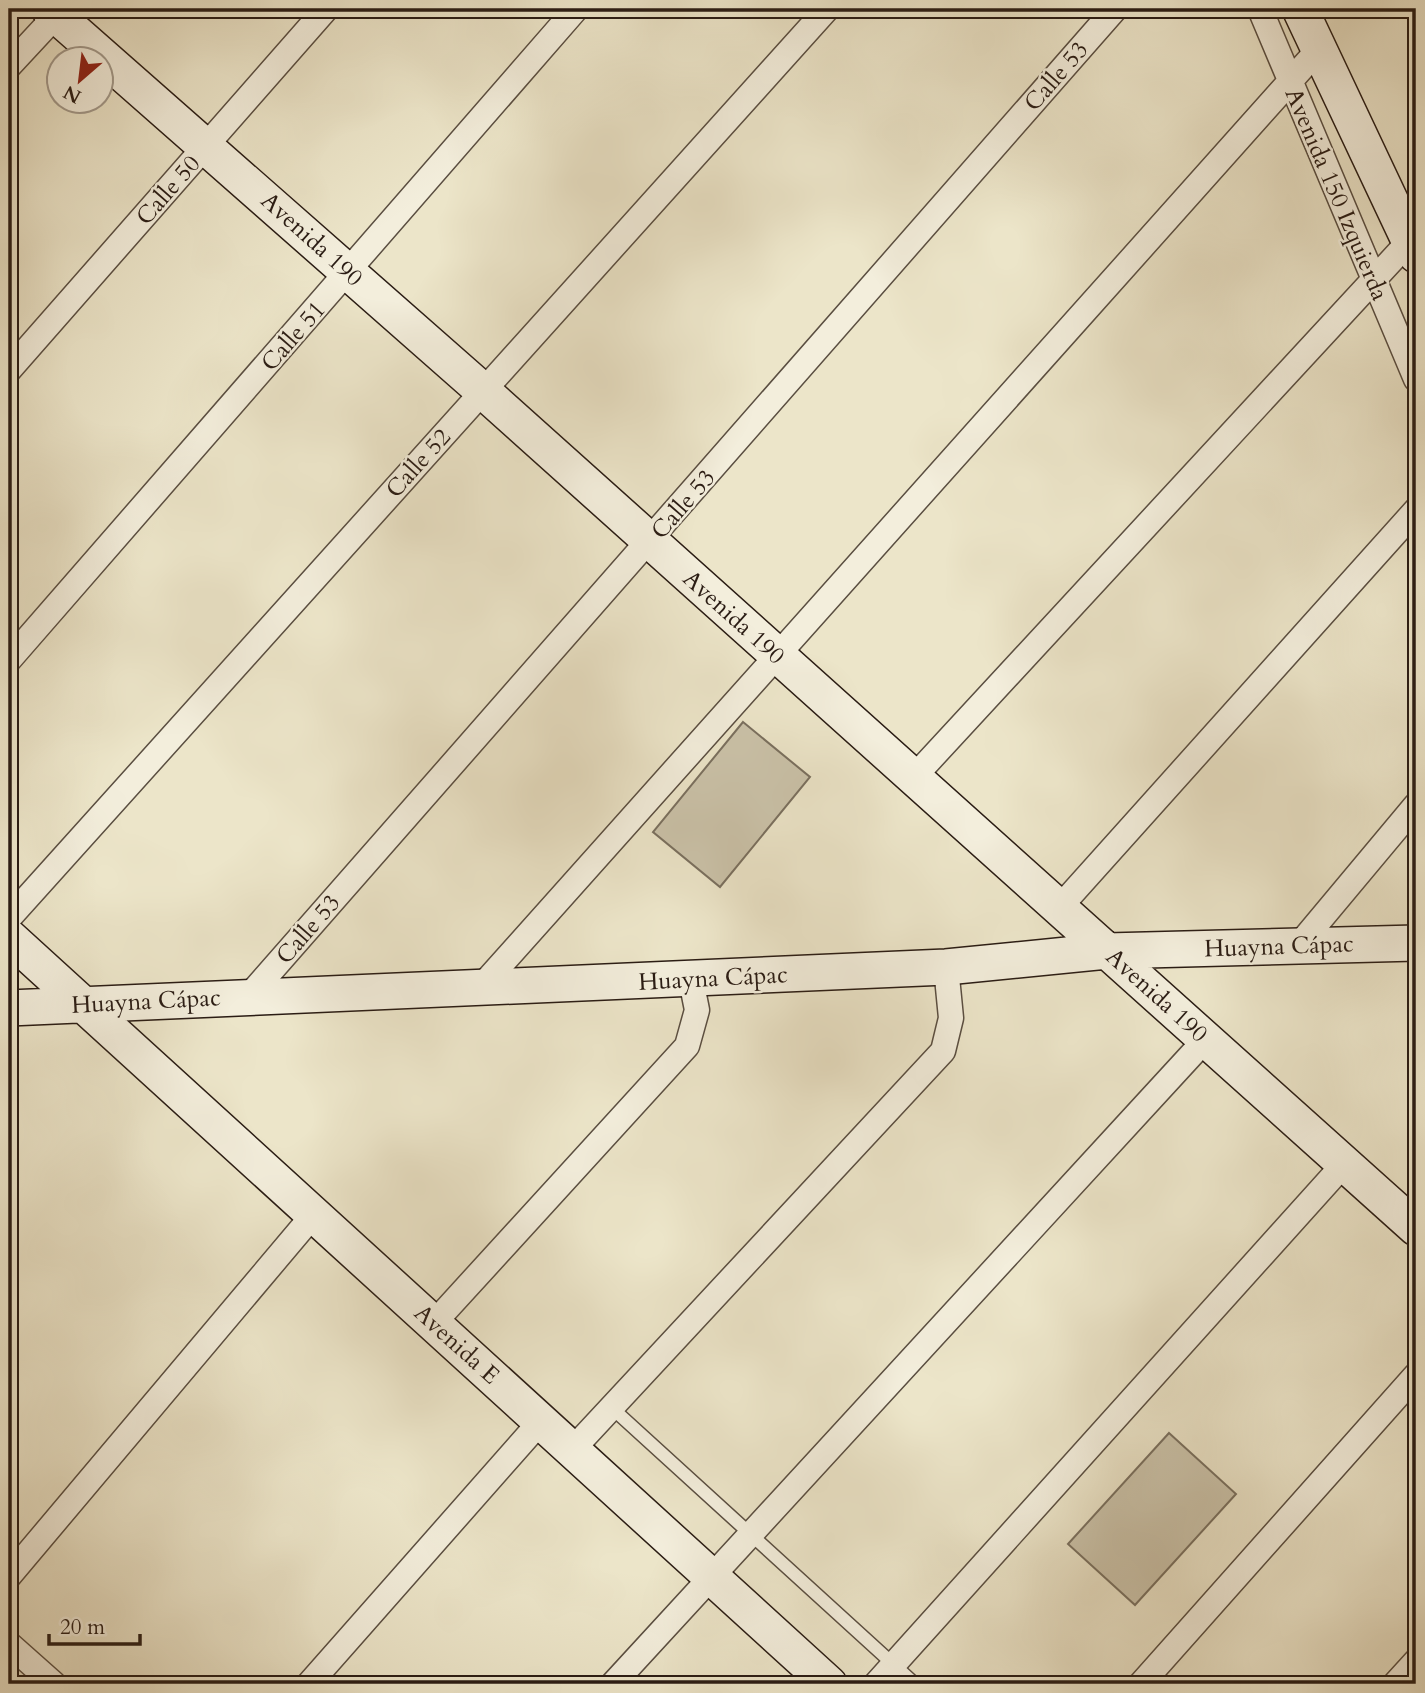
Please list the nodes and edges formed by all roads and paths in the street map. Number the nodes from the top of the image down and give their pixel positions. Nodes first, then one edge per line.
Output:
1 (326, 9) edge
2 (576, 9) edge
3 (827, 9) edge
4 (1115, 9) edge
5 (1259, 9) edge
6 (1300, 9) edge
7 (56, 11) edge
8 (1319, 49) junction
9 (9, 66) edge
10 (1289, 83) junction
11 (207, 146) junction
12 (1415, 244) edge
13 (349, 272) junction
14 (1374, 280) junction
15 (9, 370) edge
16 (1416, 379) edge
17 (483, 391) junction
18 (1416, 510) edge
19 (650, 542) junction
20 (776, 654) junction
21 (9, 660) edge
22 (913, 778) junction
23 (1416, 805) edge
24 (1059, 908) junction
25 (9, 918) edge
26 (9, 937) edge
27 (1416, 943) edge
28 (1299, 945) junction
29 (1107, 951) junction
30 (946, 967) junction
31 (691, 980) junction
32 (480, 988) junction
33 (249, 996) junction
34 (85, 1004) junction
35 (9, 1008) edge
36 (1206, 1040) junction
37 (1344, 1164) junction
38 (314, 1214) junction
39 (1416, 1228) edge
40 (434, 1323) junction
41 (1416, 1375) edge
42 (612, 1408) junction
43 (541, 1421) junction
44 (572, 1450) junction
45 (751, 1535) junction
46 (9, 1576) edge
47 (712, 1578) junction
48 (9, 1644) edge
49 (1416, 1661) edge
50 (894, 1664) junction
51 (52, 1684) edge
52 (309, 1684) edge
53 (613, 1684) edge
54 (828, 1684) edge
55 (876, 1684) edge
56 (915, 1684) edge
57 (1141, 1684) edge
58 (1395, 1684) edge

1 - 11 street, Calle 50
2 - 13 street, Calle 51
3 - 17 street, Calle 52
4 - 19 street, Calle 53
5 - 10 street, Avenida 150 Izquierda
6 - 8 street, Avenida 150 Izquierda
7 - 9 street
7 - 11 street, Avenida 190
8 - 10 street
8 - 12 street, Avenida 150 Izquierda
10 - 14 street, Avenida 150 Izquierda
10 - 20 street
11 - 13 street, Avenida 190
11 - 15 street, Calle 50
12 - 14 street
13 - 17 street, Avenida 190
13 - 21 street, Calle 51
14 - 16 street, Avenida 150 Izquierda
14 - 22 street
17 - 19 street, Avenida 190
17 - 25 street, Calle 52
18 - 24 street
19 - 20 street, Avenida 190
19 - 33 street, Calle 53
20 - 22 street, Avenida 190
20 - 32 street
22 - 24 street, Avenida 190
23 - 28 street
24 - 29 street, Avenida 190
26 - 34 street, Avenida E
27 - 28 street, Huayna Cápac
28 - 29 street, Huayna Cápac
29 - 30 street, Huayna Cápac
29 - 36 street, Avenida 190
30 - 31 street, Huayna Cápac
30 - 42 street
31 - 32 street, Huayna Cápac
31 - 40 street
32 - 33 street, Huayna Cápac
33 - 34 street, Huayna Cápac
34 - 35 street, Huayna Cápac
34 - 38 street, Avenida E
36 - 37 street, Avenida 190
36 - 45 street
37 - 39 street, Avenida 190
37 - 50 street
38 - 40 street, Avenida E
38 - 46 street
40 - 43 street, Avenida E
41 - 57 street
42 - 44 street
42 - 45 lane
43 - 44 street, Avenida E
43 - 52 street
44 - 47 street, Avenida E
45 - 47 street
45 - 50 lane
47 - 53 street
47 - 54 street, Avenida E
48 - 51 street
49 - 58 street
50 - 55 street
50 - 56 lane

